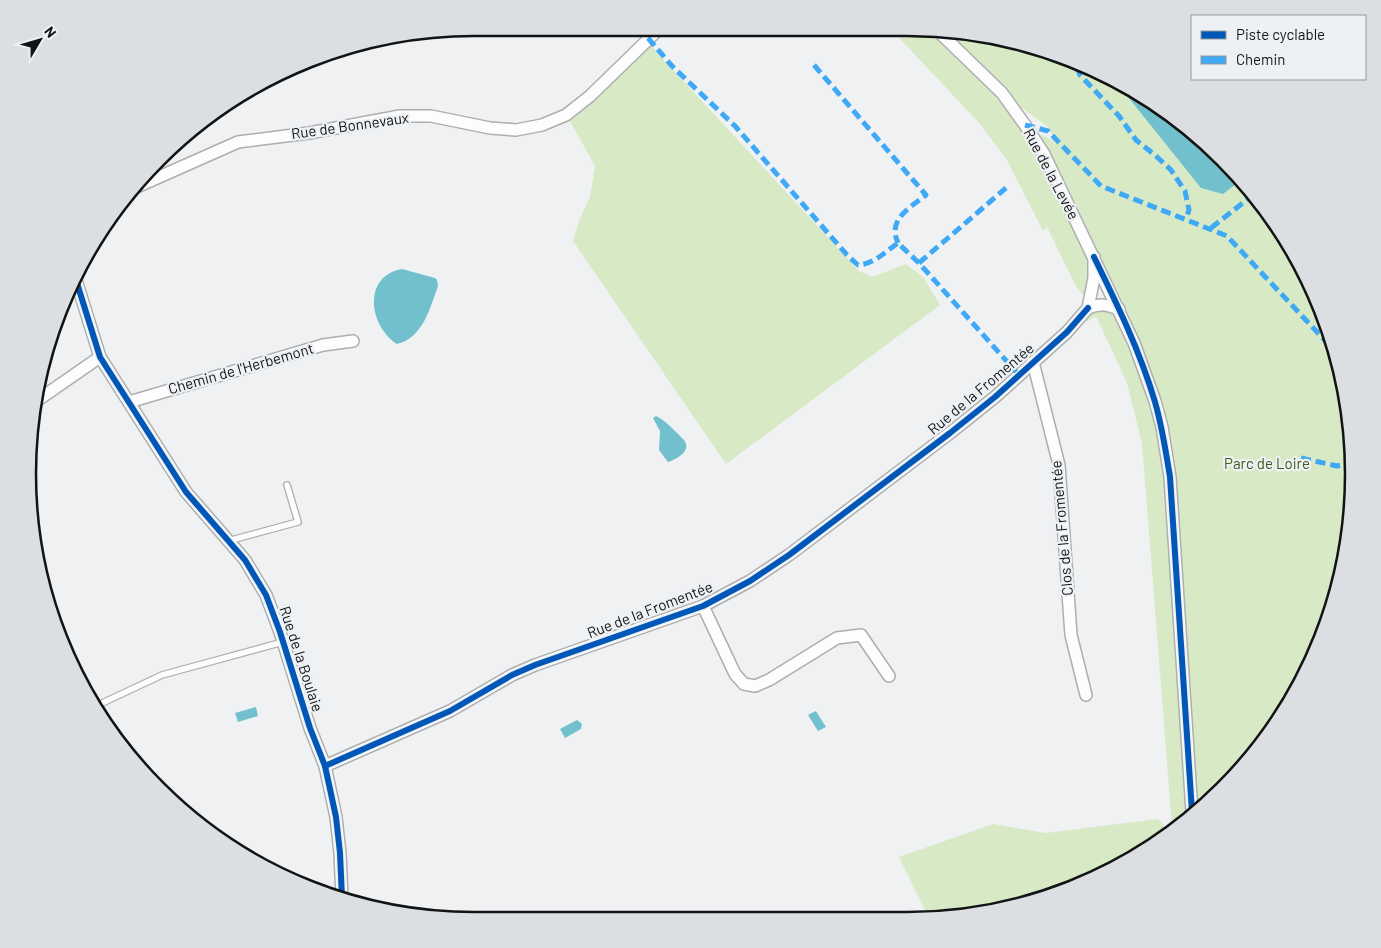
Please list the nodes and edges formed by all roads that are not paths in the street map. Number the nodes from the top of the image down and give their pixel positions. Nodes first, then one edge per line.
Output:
1 (652, 36) edge
2 (945, 38) edge
3 (146, 183) edge
4 (1094, 257) junction
5 (78, 287) edge
6 (1088, 308) junction
7 (1119, 309) junction
8 (353, 341) dead end
9 (100, 357) junction
10 (1034, 362) junction
11 (44, 396) edge
12 (129, 402) junction
13 (287, 485) dead end
14 (228, 541) junction
15 (703, 606) junction
16 (283, 642) junction
17 (889, 676) dead end
18 (1086, 695) dead end
19 (101, 703) edge
20 (325, 766) junction
21 (1192, 806) edge
22 (342, 891) edge

1 - 3 street, Rue de Bonnevaux
2 - 4 street, Rue de la Levée
4 - 6 street, Rue de la Fromentée
4 - 7 street, Rue de la Levée
5 - 9 street, Rue de la Boulaie
6 - 7 street
6 - 10 street, Rue de la Fromentée
7 - 21 street, Rue de la Levée
8 - 12 street, Chemin de l'Herbemont
9 - 11 street
9 - 12 street, Rue de la Boulaie
10 - 15 street, Rue de la Fromentée
10 - 18 street, Clos de la Fromentée
12 - 14 street, Rue de la Boulaie
13 - 14 lane
14 - 16 street, Rue de la Boulaie
15 - 17 street
15 - 20 street, Rue de la Fromentée
16 - 19 lane
16 - 20 street, Rue de la Boulaie
20 - 22 street, Rue de la Boulaie

